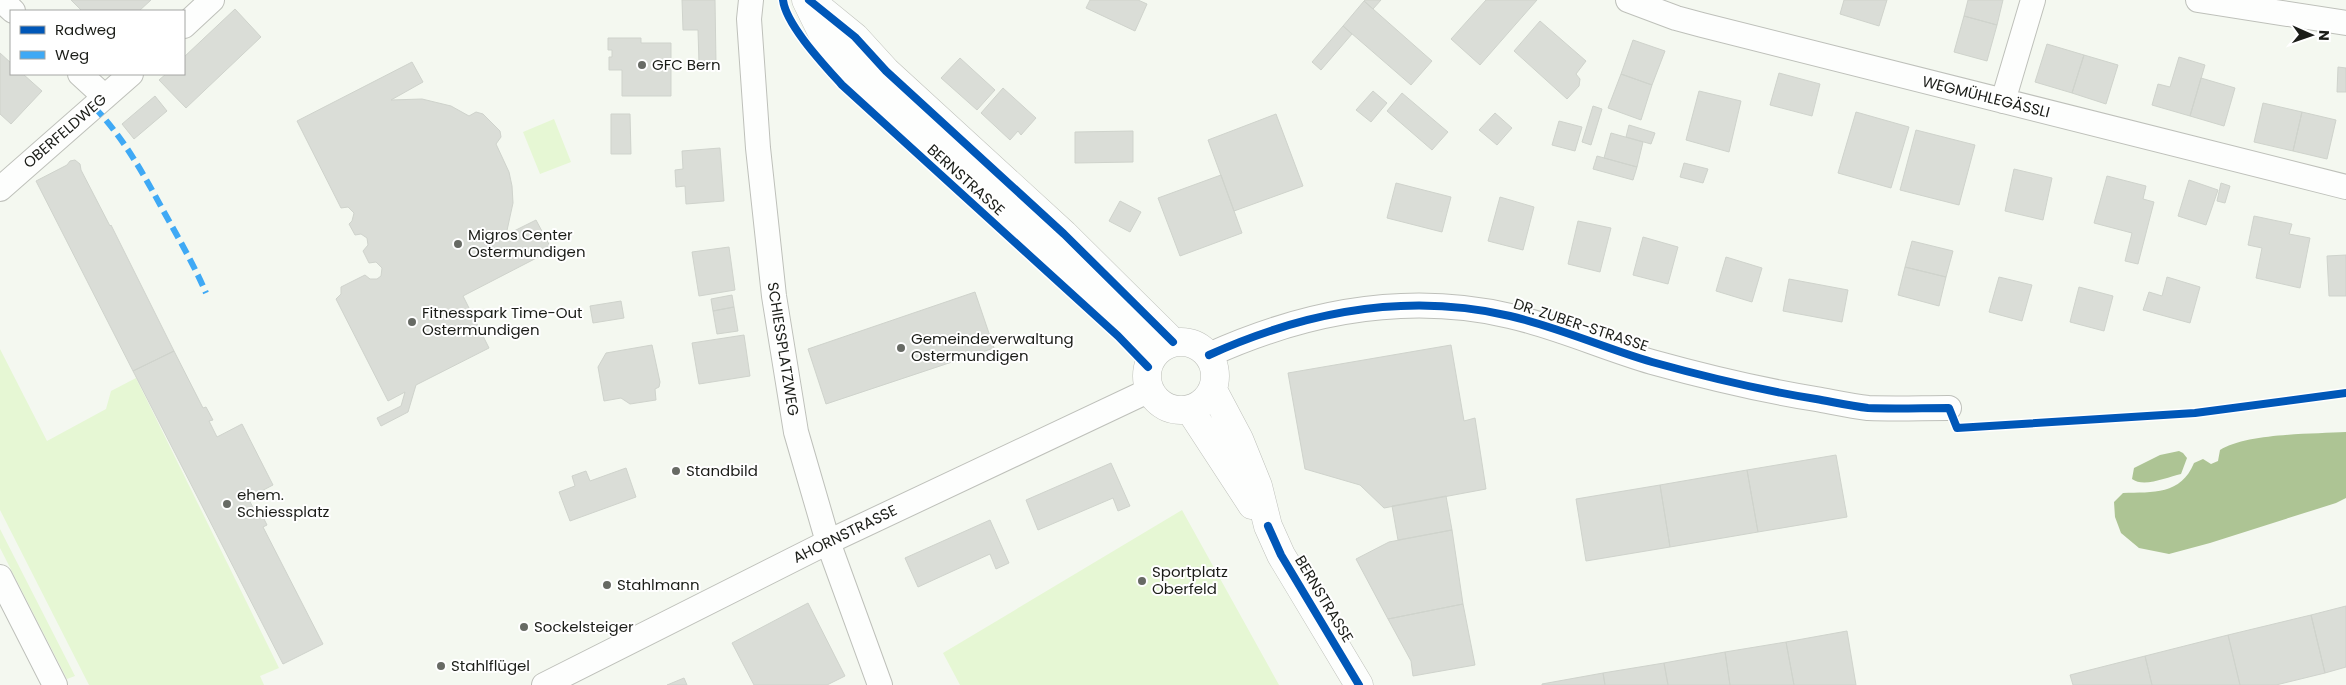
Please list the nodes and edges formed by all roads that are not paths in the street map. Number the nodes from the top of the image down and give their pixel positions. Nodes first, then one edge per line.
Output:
1 (1, 0) edge
2 (212, 0) edge
3 (808, 0) edge
4 (1628, 0) edge
5 (2033, 0) edge
6 (2198, 0) edge
7 (12, 10) edge
8 (750, 10) edge
9 (2346, 23) edge
10 (185, 25) edge
11 (81, 75) edge
12 (130, 75) edge
13 (105, 97) junction
14 (2003, 101) junction
15 (2346, 187) edge
16 (0, 189) edge
17 (1162, 350) junction
18 (1209, 356) junction
19 (1150, 390) junction
20 (1213, 390) junction
21 (1949, 408) dead end
22 (1190, 410) junction
23 (1268, 526) junction
24 (828, 542) junction
25 (0, 577) edge
26 (55, 685) edge
27 (544, 685) edge
28 (880, 685) edge
29 (1359, 685) edge

1 - 7 street
2 - 10 street
3 - 17 main road, BERNSTRASSE
4 - 14 street, WEGMÜHLEGÄSSLI
5 - 14 street
6 - 9 street
8 - 24 street, SCHIESSPLATZWEG
11 - 13 street
12 - 13 street, OBERFELDWEG
13 - 16 street, OBERFELDWEG
14 - 15 street, WEGMÜHLEGÄSSLI
17 - 18 main road
17 - 19 main road
18 - 20 main road
18 - 21 street, DR. ZUBER-STRASSE
19 - 22 main road
19 - 24 street, AHORNSTRASSE
20 - 22 main road
20 - 23 main road, BERNSTRASSE
22 - 23 main road, BERNSTRASSE
23 - 29 main road, BERNSTRASSE
24 - 27 street, AHORNSTRASSE
24 - 28 street, SCHIESSPLATZWEG
25 - 26 street

